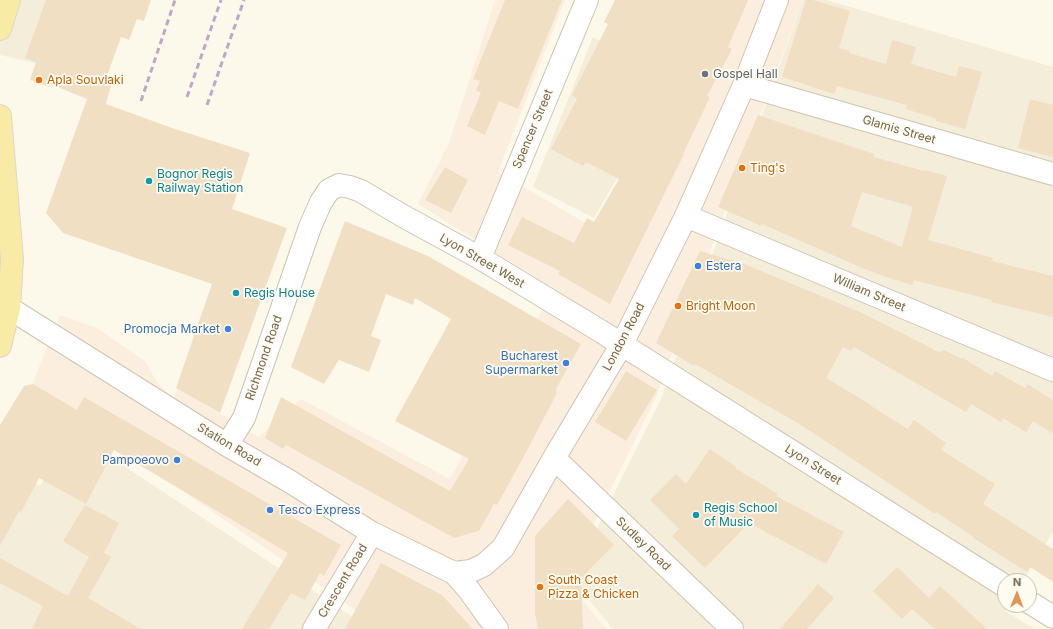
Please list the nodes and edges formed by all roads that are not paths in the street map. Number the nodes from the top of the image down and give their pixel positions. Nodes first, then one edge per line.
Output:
1 (9, 0) edge
2 (587, 0) edge
3 (777, 0) edge
4 (0, 29) edge
5 (744, 85) junction
6 (0, 116) edge
7 (1053, 174) edge
8 (339, 185) joint
9 (686, 216) junction
10 (480, 258) junction
11 (4, 303) edge
12 (622, 344) junction
13 (0, 346) edge
14 (1053, 370) edge
15 (227, 445) junction
16 (554, 458) junction
17 (372, 533) junction
18 (454, 573) junction
19 (997, 581) edge
20 (1037, 607) edge
21 (1053, 617) edge
22 (314, 629) edge
23 (497, 629) edge
24 (732, 629) edge

1 - 4 main road
2 - 10 street, Spencer Street
3 - 5 street, London Road
5 - 7 street, Glamis Street
5 - 9 street, London Road
6 - 11 main road
8 - 10 street, Lyon Street West
8 - 15 street, Richmond Road
9 - 12 street, London Road
9 - 14 street, William Street
10 - 12 street, Lyon Street West
11 - 13 main road
11 - 15 street, Station Road
12 - 16 street, London Road
12 - 19 street, Lyon Street
15 - 17 street, Station Road
16 - 18 street, London Road
16 - 24 street, Sudley Road
17 - 18 street, Station Road
17 - 22 street, Crescent Road
18 - 23 street
20 - 21 street

